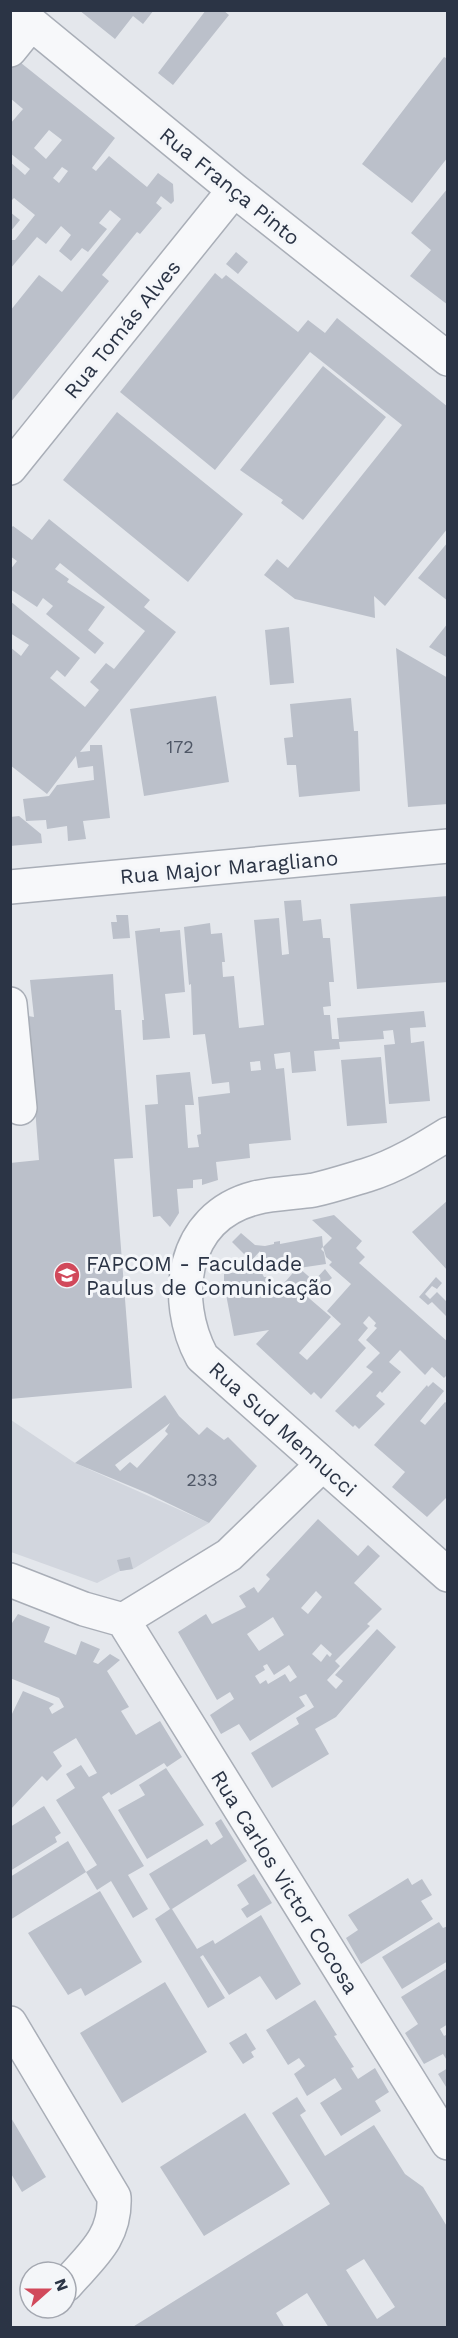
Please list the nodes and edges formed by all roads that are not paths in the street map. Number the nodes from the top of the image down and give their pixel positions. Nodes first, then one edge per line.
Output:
1 (23, 17) edge
2 (10, 50) edge
3 (234, 190) junction
4 (447, 359) edge
5 (10, 468) edge
6 (447, 846) edge
7 (10, 887) edge
8 (10, 1004) edge
9 (20, 1108) dead end
10 (447, 1134) edge
11 (323, 1464) junction
12 (447, 1575) edge
13 (10, 1580) edge
14 (123, 1620) junction
15 (10, 2023) edge
16 (447, 2143) edge
17 (78, 2271) edge

1 - 2 street
1 - 3 street, Rua França Pinto
3 - 4 street, Rua França Pinto
3 - 5 street, Rua Tomás Alves
6 - 7 street, Rua Major Maragliano
8 - 9 street
10 - 11 street, Rua Sud Mennucci
11 - 12 street, Rua Sud Mennucci
11 - 14 street
13 - 14 street
14 - 16 street, Rua Carlos Victor Cocosa
15 - 17 street

